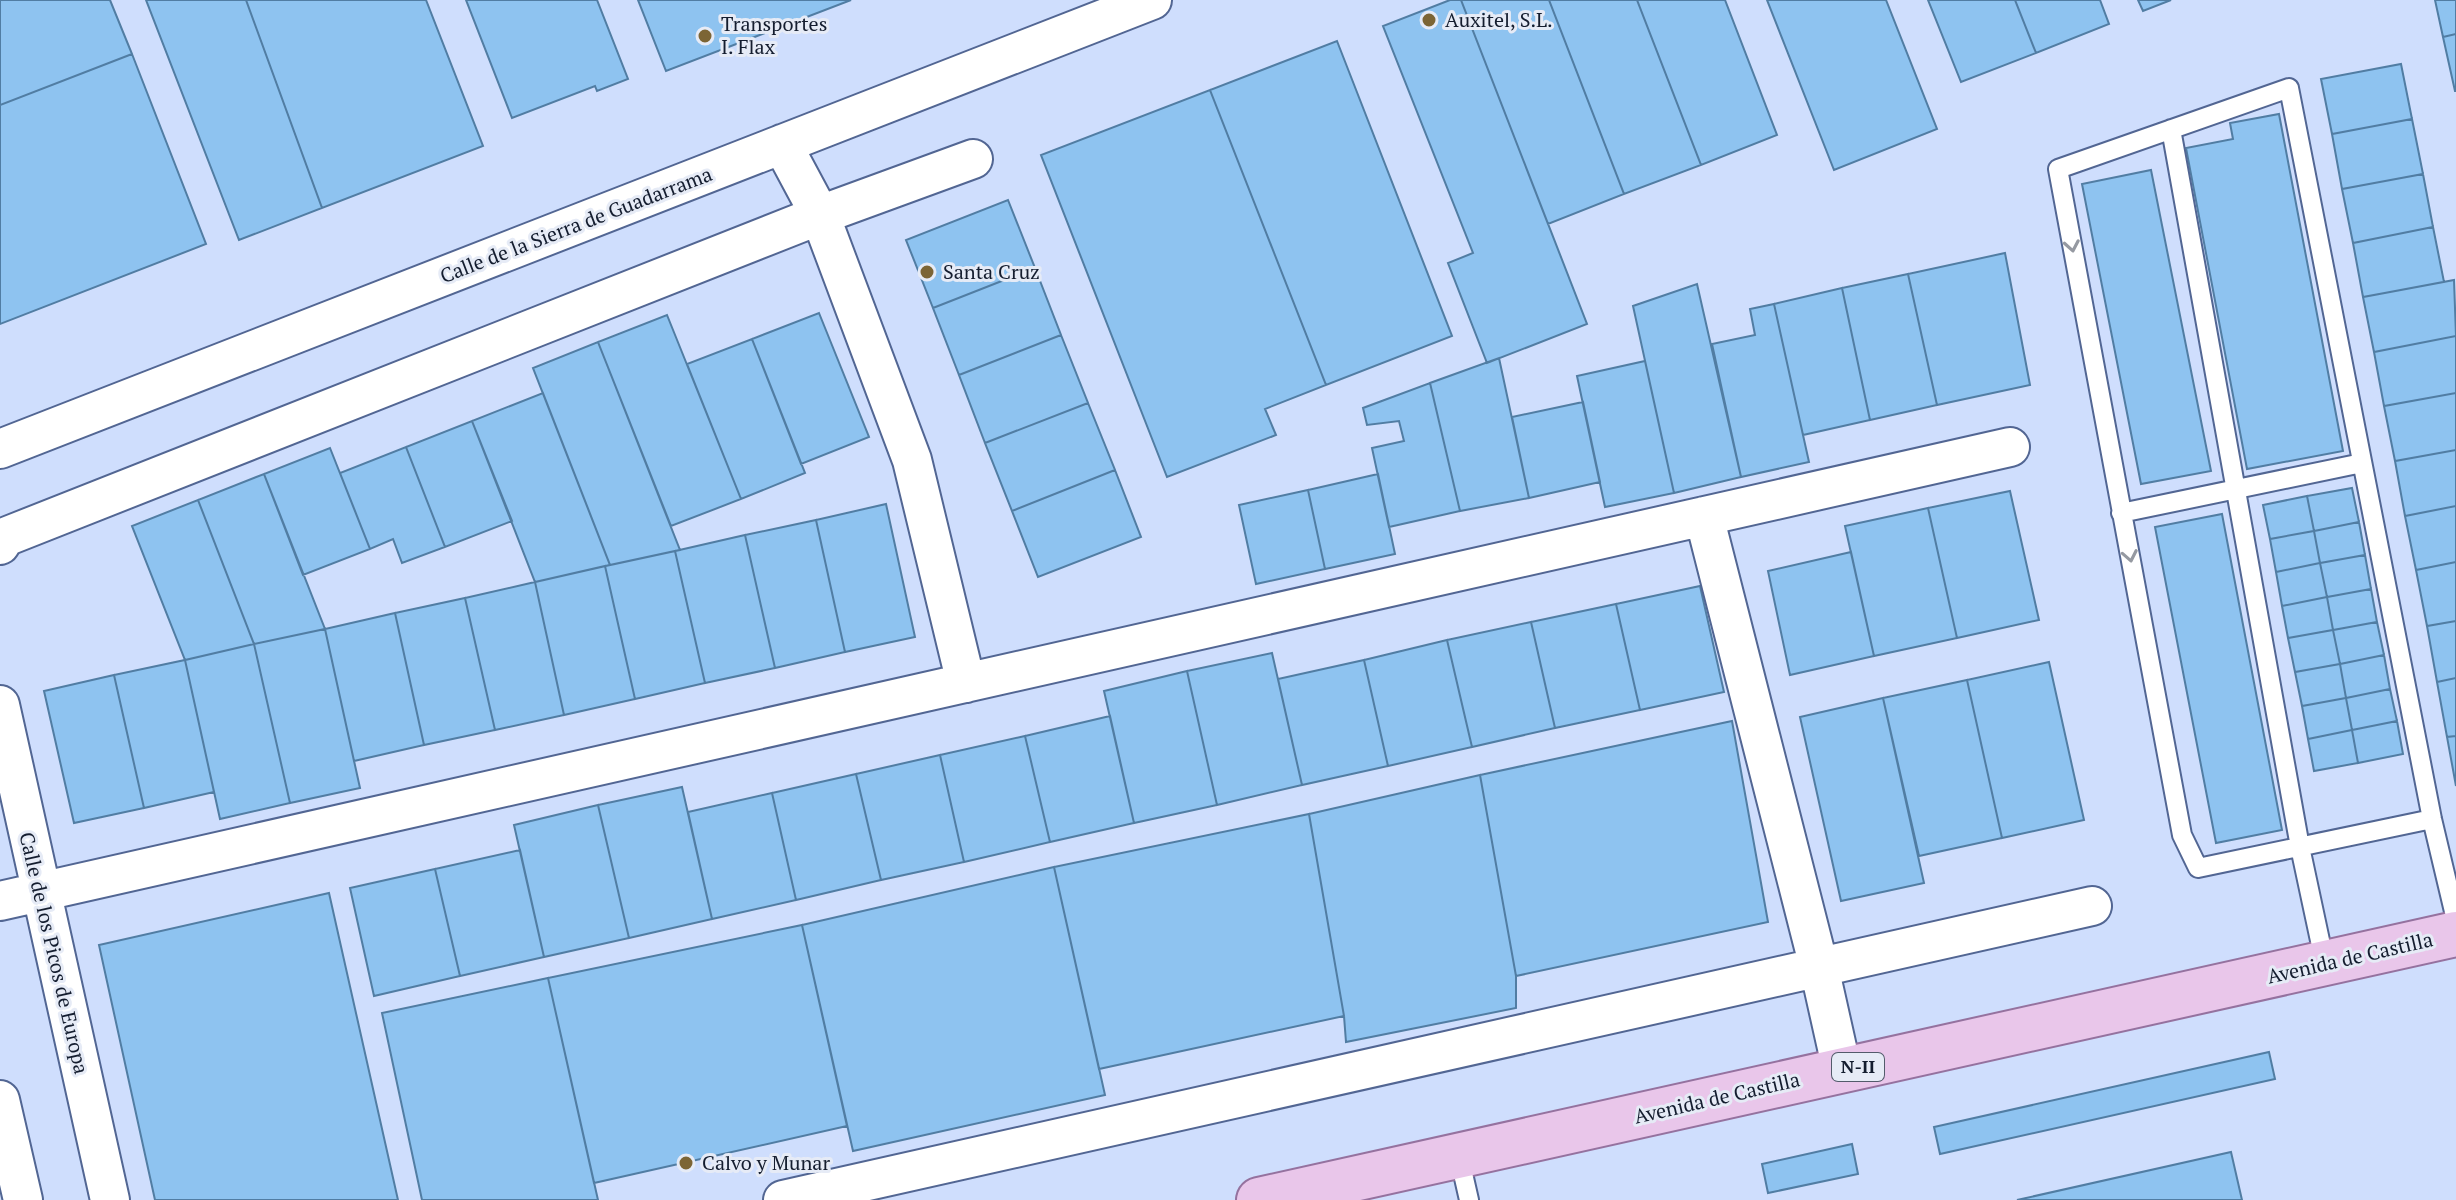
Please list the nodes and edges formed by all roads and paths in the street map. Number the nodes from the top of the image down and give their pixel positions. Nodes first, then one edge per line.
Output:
1 (1152, 0) edge
2 (2171, 129) junction
3 (782, 144) junction
4 (973, 159) dead end
5 (820, 215) junction
6 (2010, 447) dead end
7 (0, 449) edge
8 (2362, 463) junction
9 (2237, 489) junction
10 (2121, 513) junction
11 (1704, 516) junction
12 (0, 545) edge
13 (966, 683) junction
14 (0, 705) edge
15 (2432, 819) junction
16 (2300, 847) junction
17 (40, 891) junction
18 (0, 901) edge
19 (2092, 906) dead end
20 (2456, 920) edge
21 (2456, 934) edge
22 (2325, 965) junction
23 (1819, 967) junction
24 (1842, 1070) junction
25 (0, 1100) edge
26 (1459, 1156) junction
27 (23, 1200) edge
28 (110, 1200) edge
29 (783, 1200) edge
30 (1259, 1200) edge
31 (1469, 1200) edge

1 - 3 street, Calle de la Sierra de Guadarrama
2 - 8 lane
2 - 9 lane
2 -> 10 lane
3 - 5 street
3 - 7 street, Calle de la Sierra de Guadarrama
4 - 5 street
5 - 12 street
5 - 13 street
6 - 11 street
8 - 9 lane
8 - 15 lane
9 - 10 lane
9 - 16 lane
10 -> 16 lane
11 - 13 street
11 - 23 street
13 - 17 street
14 - 17 street, Calle de los Picos de Europa
15 - 16 lane
15 - 20 lane
16 - 22 lane
17 - 18 street
17 - 28 street, Calle de los Picos de Europa
19 - 23 street
21 - 22 main road, Avenida de Castilla / N-II
22 - 24 main road, Avenida de Castilla / N-II
23 - 24 street
23 - 29 street
24 - 26 main road, Avenida de Castilla / N-II
25 - 27 street
26 - 30 main road, Avenida de Castilla / N-II
26 - 31 lane

